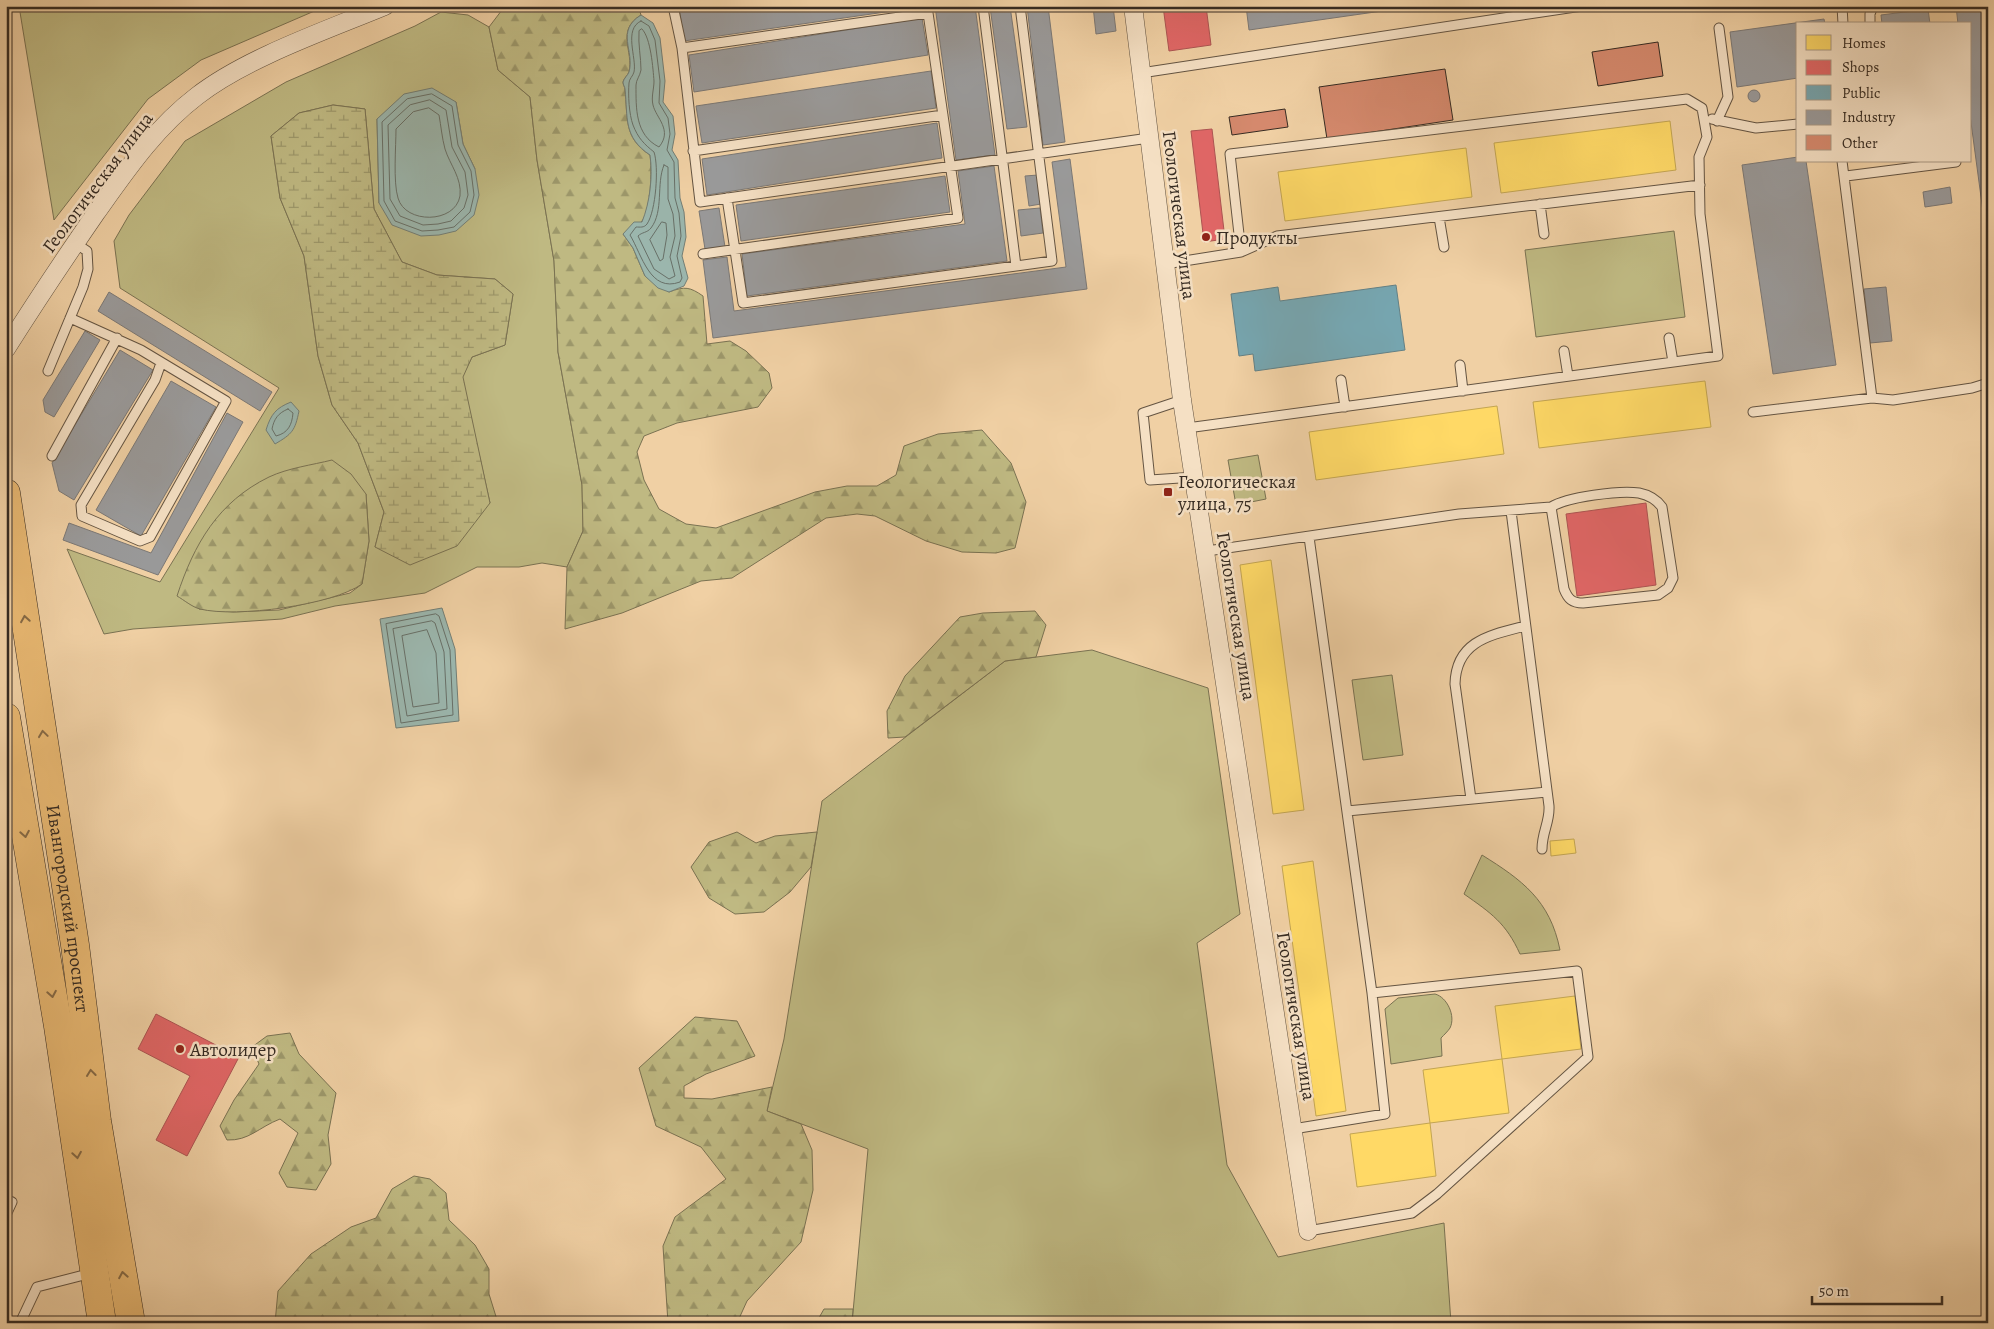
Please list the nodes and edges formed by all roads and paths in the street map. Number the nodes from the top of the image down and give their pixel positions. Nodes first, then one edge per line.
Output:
1 (385, 6) edge
2 (673, 6) edge
3 (982, 6) edge
4 (1020, 6) edge
5 (1133, 6) edge
6 (1582, 6) edge
7 (1842, 6) edge
8 (1872, 6) edge
9 (1551, 9) edge
10 (1843, 22) edge
11 (1870, 22) edge
12 (1719, 28) dead end
13 (682, 48) junction
14 (1141, 73) junction
15 (943, 115) junction
16 (1705, 118) junction
17 (1717, 120) junction
18 (1796, 124) edge
19 (1149, 138) junction
20 (694, 151) junction
21 (1037, 154) junction
22 (1003, 159) junction
23 (1842, 162) edge
24 (1956, 162) dead end
25 (1885, 166) edge
26 (951, 167) junction
27 (1846, 176) junction
28 (1700, 185) junction
29 (727, 198) junction
30 (1540, 204) junction
31 (1439, 217) junction
32 (1544, 234) dead end
33 (75, 243) junction
34 (1444, 247) dead end
35 (734, 248) junction
36 (1241, 252) junction
37 (703, 254) dead end
38 (1165, 264) junction
39 (1016, 266) junction
40 (70, 318) junction
41 (117, 338) junction
42 (1669, 338) dead end
43 (6, 349) edge
44 (1564, 351) dead end
45 (161, 362) junction
46 (1673, 362) junction
47 (1460, 365) dead end
48 (48, 371) dead end
49 (1568, 376) junction
50 (1341, 380) dead end
51 (1988, 383) edge
52 (1463, 391) junction
53 (1872, 398) junction
54 (1182, 400) junction
55 (1344, 406) junction
56 (1753, 412) dead end
57 (1187, 428) junction
58 (52, 456) dead end
59 (1195, 477) junction
60 (6, 493) edge
61 (1551, 507) junction
62 (1510, 511) junction
63 (1309, 537) junction
64 (1206, 551) junction
65 (1525, 626) junction
66 (6, 717) edge
67 (1547, 792) junction
68 (1471, 799) junction
69 (1347, 811) junction
70 (1542, 849) dead end
71 (1372, 994) junction
72 (1293, 1129) junction
73 (6, 1199) edge
74 (6, 1215) edge
75 (1308, 1231) joint
76 (95, 1272) junction
77 (20, 1323) edge
78 (102, 1323) edge
79 (131, 1323) edge

1 - 33 street, Геологическая улица
2 - 13 lane
3 - 22 lane
4 - 21 lane
5 - 14 street, Геологическая улица
6 - 9 lane
7 - 10 lane
8 - 11 lane
9 - 14 lane
12 - 17 lane
13 - 15 lane
13 - 20 lane
14 - 19 street, Геологическая улица
15 - 20 lane
15 - 26 lane
16 - 17 lane
16 - 28 lane
16 - 36 lane
17 - 18 lane
19 - 21 lane
19 - 38 street, Геологическая улица
20 - 29 lane
21 - 22 lane
21 - 39 lane
22 - 26 lane
22 - 39 lane
23 - 27 lane
24 - 25 lane
25 - 27 lane
26 - 29 lane
26 - 35 lane
27 - 53 lane
28 - 30 lane
28 - 46 lane
29 - 35 lane
30 - 31 lane
30 - 32 lane
31 - 34 lane
31 - 36 lane
33 - 40 lane
33 - 43 street, Геологическая улица
35 - 37 lane
35 - 39 lane
36 - 38 lane
38 - 54 street, Геологическая улица
40 - 41 lane
40 - 48 lane
41 - 45 lane
41 - 58 lane
42 - 46 lane
44 - 49 lane
45 - 45 lane
46 - 49 lane
47 - 52 lane
49 - 52 lane
50 - 55 lane
51 - 53 lane
52 - 55 lane
53 - 56 lane
54 - 57 street, Геологическая улица
54 - 59 lane
55 - 57 lane
57 - 59 street, Геологическая улица
59 - 64 street, Геологическая улица
79 -> 60 highway, Ивангородский проспект
61 - 61 lane
61 - 62 lane
62 - 63 lane
62 - 65 lane
63 - 64 lane
63 - 69 lane
64 - 72 street, Геологическая улица
65 - 67 lane
65 - 68 lane
66 -> 76 highway, Ивангородский проспект
67 - 68 lane
67 - 70 lane
68 - 69 lane
69 - 71 lane
71 - 72 lane
71 - 75 lane
72 - 75 street, Геологическая улица
73 - 74 lane
76 - 77 lane
76 - 78 highway, Ивангородский проспект

